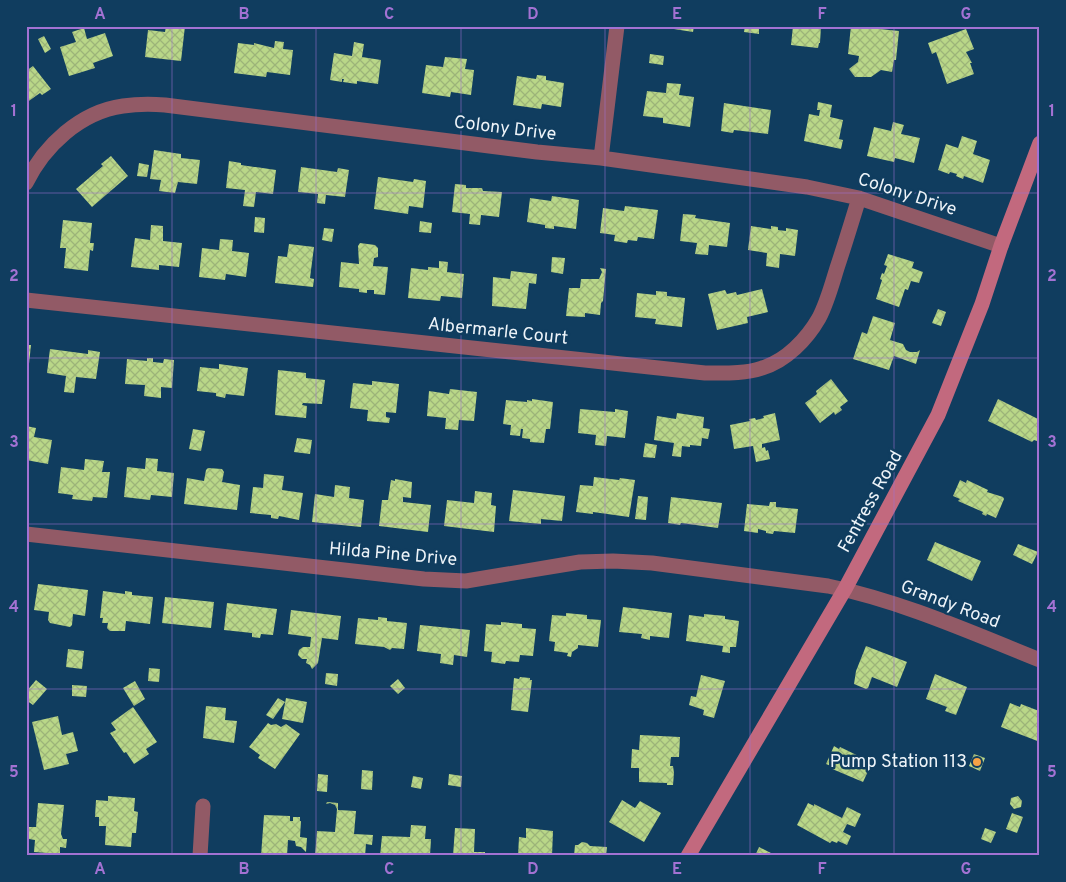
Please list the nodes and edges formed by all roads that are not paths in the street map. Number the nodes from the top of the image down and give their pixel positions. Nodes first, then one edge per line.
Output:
1 (617, 26) edge
2 (1040, 143) edge
3 (601, 158) junction
4 (26, 183) edge
5 (859, 198) junction
6 (1001, 246) junction
7 (26, 300) edge
8 (26, 534) edge
9 (845, 589) junction
10 (1040, 660) edge
11 (203, 806) dead end
12 (200, 856) edge
13 (688, 856) edge

1 - 3 street
2 - 6 street, Fentress Road
3 - 4 street, Colony Drive
3 - 5 street, Colony Drive
5 - 6 street, Colony Drive
5 - 7 street, Albermarle Court
6 - 9 street, Fentress Road
8 - 9 street, Hilda Pine Drive
9 - 10 street, Grandy Road
9 - 13 street, Fentress Road
11 - 12 street

